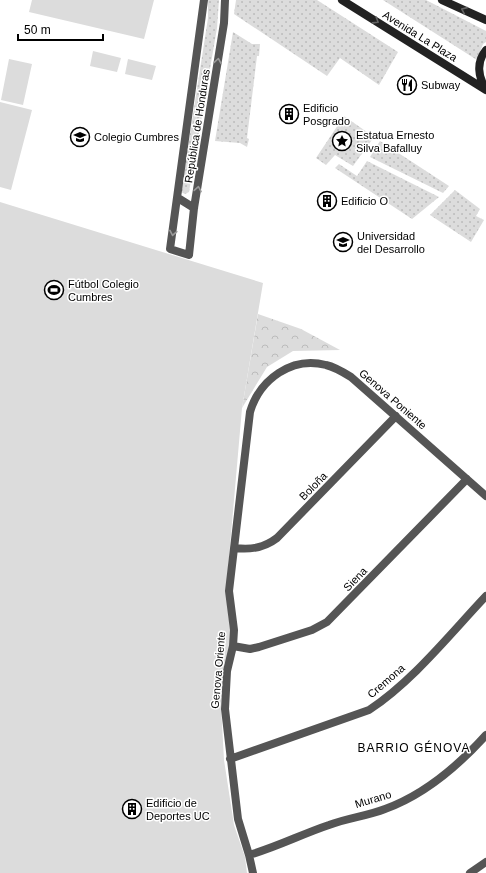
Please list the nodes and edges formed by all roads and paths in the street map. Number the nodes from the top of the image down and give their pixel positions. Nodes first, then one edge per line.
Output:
1 (204, 0) edge
2 (226, 0) edge
3 (342, 0) edge
4 (442, 0) edge
5 (486, 20) edge
6 (486, 50) edge
7 (486, 90) edge
8 (178, 198) junction
9 (194, 208) junction
10 (271, 379) joint
11 (396, 416) junction
12 (467, 479) junction
13 (486, 496) edge
14 (235, 548) junction
15 (486, 596) edge
16 (233, 646) junction
17 (486, 735) edge
18 (230, 759) junction
19 (249, 855) junction
20 (486, 862) edge
21 (253, 873) edge
22 (470, 873) edge

1 - 8 street, República de Honduras
9 -> 2 street, República de Honduras
3 -> 7 main road, Avenida La Plaza
5 -> 4 main road
6 - 7 main road
8 - 9 street
8 -> 9 street, República de Honduras
10 - 11 street, Genova Poniente
10 - 14 street, Genova Oriente
11 - 12 street, Genova Poniente
11 - 14 street, Boloña
12 - 13 street, Genova Poniente
12 - 16 street, Siena
14 - 16 street, Genova Oriente
15 - 18 street, Cremona
16 - 18 street, Genova Oriente
17 - 19 street, Murano
18 - 19 street, Genova Oriente
19 - 21 street, Genova Oriente
20 - 22 street

